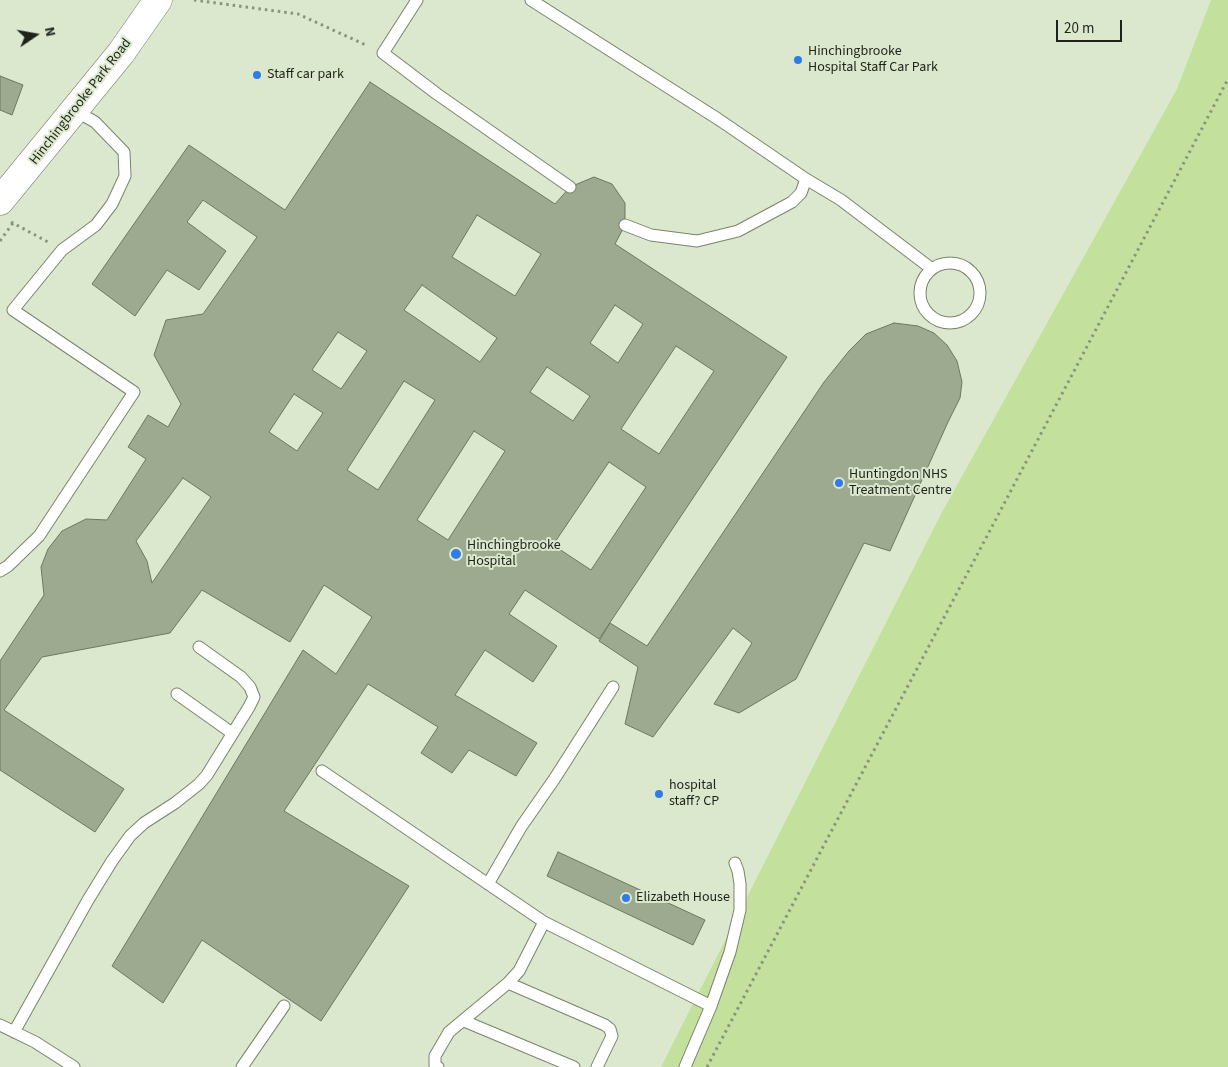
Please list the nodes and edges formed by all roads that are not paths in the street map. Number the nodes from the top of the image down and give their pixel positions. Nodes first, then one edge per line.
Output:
1 (158, 0) edge
2 (417, 0) edge
3 (531, 0) edge
4 (74, 110) junction
5 (806, 179) junction
6 (570, 187) dead end
7 (3, 210) edge
8 (625, 225) dead end
9 (932, 269) junction
10 (0, 572) edge
11 (199, 647) dead end
12 (613, 687) dead end
13 (177, 694) dead end
14 (232, 733) junction
15 (322, 771) dead end
16 (734, 863) dead end
17 (488, 884) junction
18 (544, 922) junction
19 (508, 983) junction
20 (284, 1006) dead end
21 (711, 1006) junction
22 (464, 1021) junction
23 (0, 1025) edge
24 (14, 1032) junction
25 (74, 1067) edge
26 (242, 1067) edge
27 (438, 1067) edge
28 (574, 1067) edge
29 (597, 1067) edge
30 (684, 1067) edge

1 - 4 street, Hinchingbrooke Park Road
2 - 6 lane
3 - 5 lane
4 - 7 street, Hinchingbrooke Park Road
4 - 10 lane
5 - 8 lane
5 - 9 lane
9 - 9 lane
11 - 14 lane
12 - 17 lane
13 - 14 lane
14 - 24 lane
15 - 17 lane
16 - 21 lane
17 - 18 lane
18 - 19 lane
18 - 21 lane
19 - 22 lane
19 - 29 lane
20 - 26 lane
21 - 30 lane
22 - 27 lane
22 - 28 lane
23 - 24 lane
24 - 25 lane

